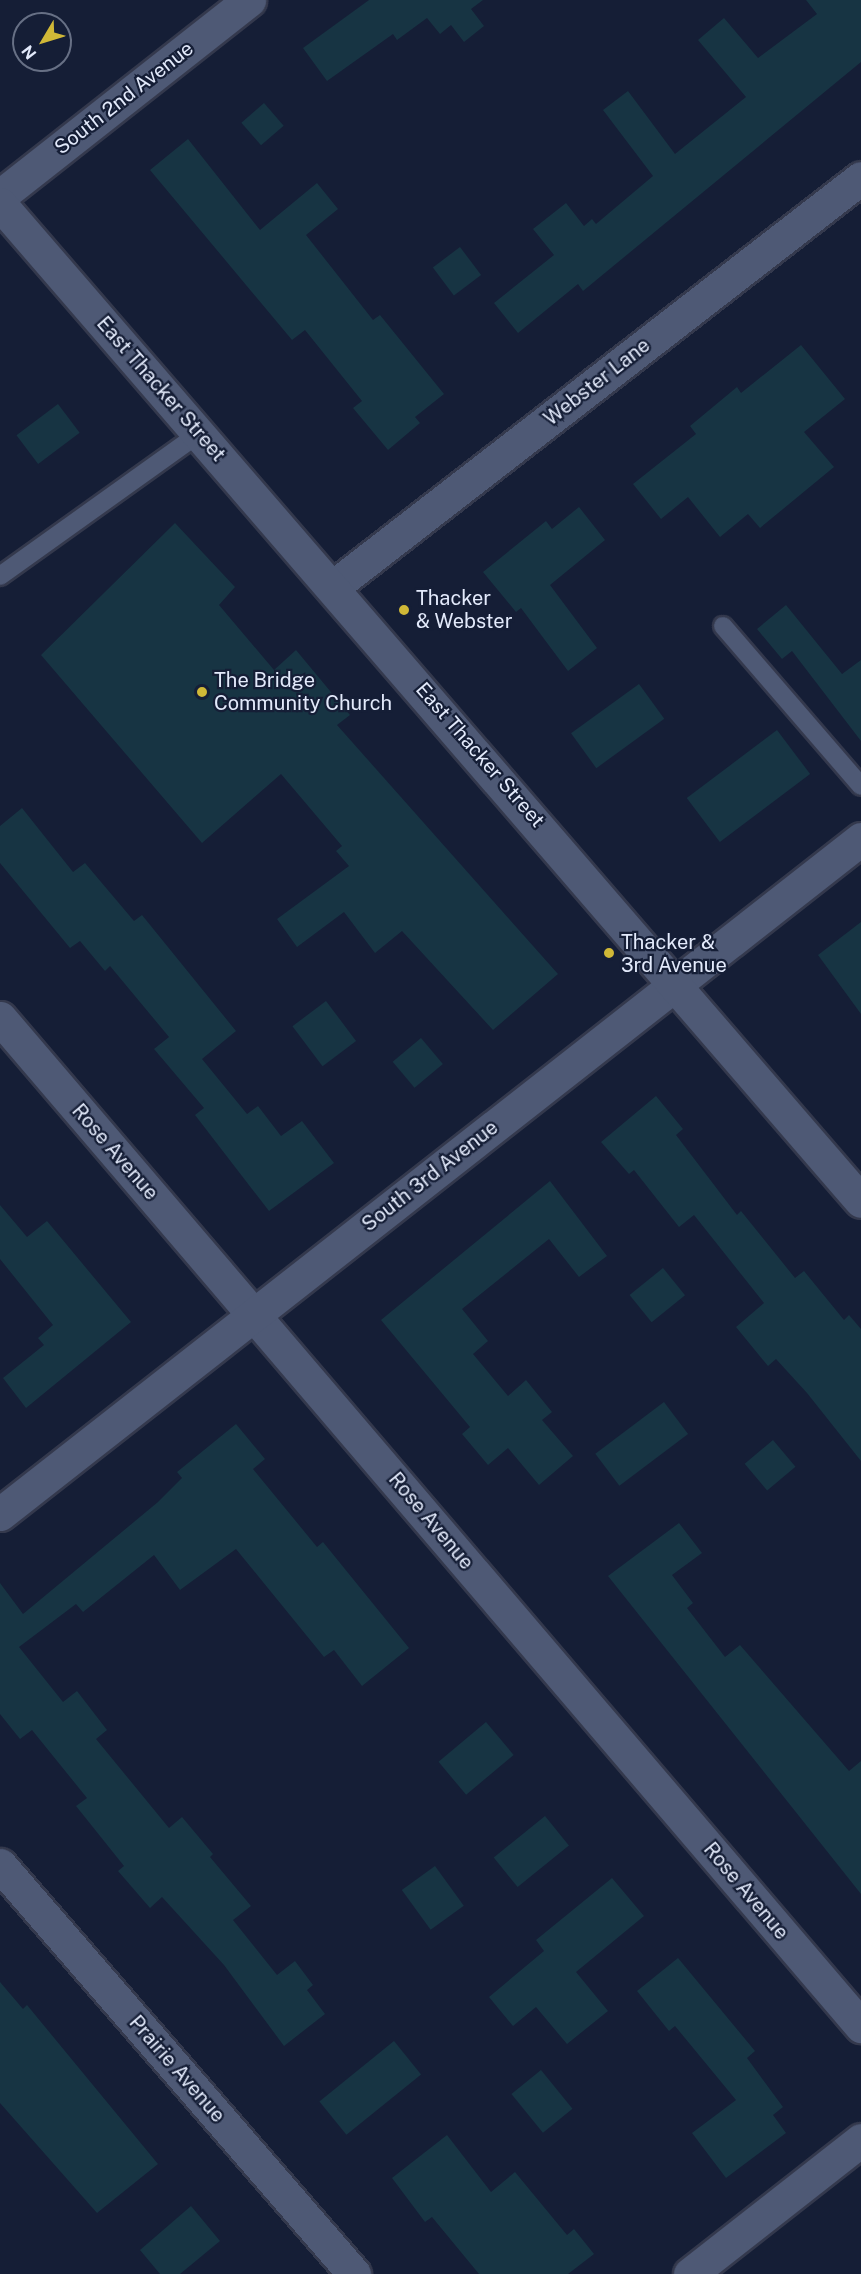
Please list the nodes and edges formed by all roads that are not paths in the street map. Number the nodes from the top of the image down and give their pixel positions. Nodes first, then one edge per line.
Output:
1 (249, 0) edge
2 (861, 178) edge
3 (0, 196) edge
4 (0, 204) edge
5 (200, 433) junction
6 (0, 576) edge
7 (334, 586) junction
8 (723, 626) dead end
9 (861, 786) edge
10 (861, 839) edge
11 (676, 982) junction
12 (0, 1018) edge
13 (861, 1201) edge
14 (255, 1314) junction
15 (0, 1514) edge
16 (0, 1865) edge
17 (861, 2026) edge
18 (861, 2140) edge
19 (354, 2274) edge
20 (690, 2274) edge

1 - 3 street, South 2nd Avenue
2 - 7 street, Webster Lane
4 - 5 street, East Thacker Street
5 - 6 lane
5 - 7 street, East Thacker Street
7 - 11 street, East Thacker Street
8 - 9 lane
10 - 11 street, South 3rd Avenue
11 - 13 street, East Thacker Street
11 - 14 street, South 3rd Avenue
12 - 14 street, Rose Avenue
14 - 15 street, South 3rd Avenue
14 - 17 street, Rose Avenue
16 - 19 street, Prairie Avenue
18 - 20 street

